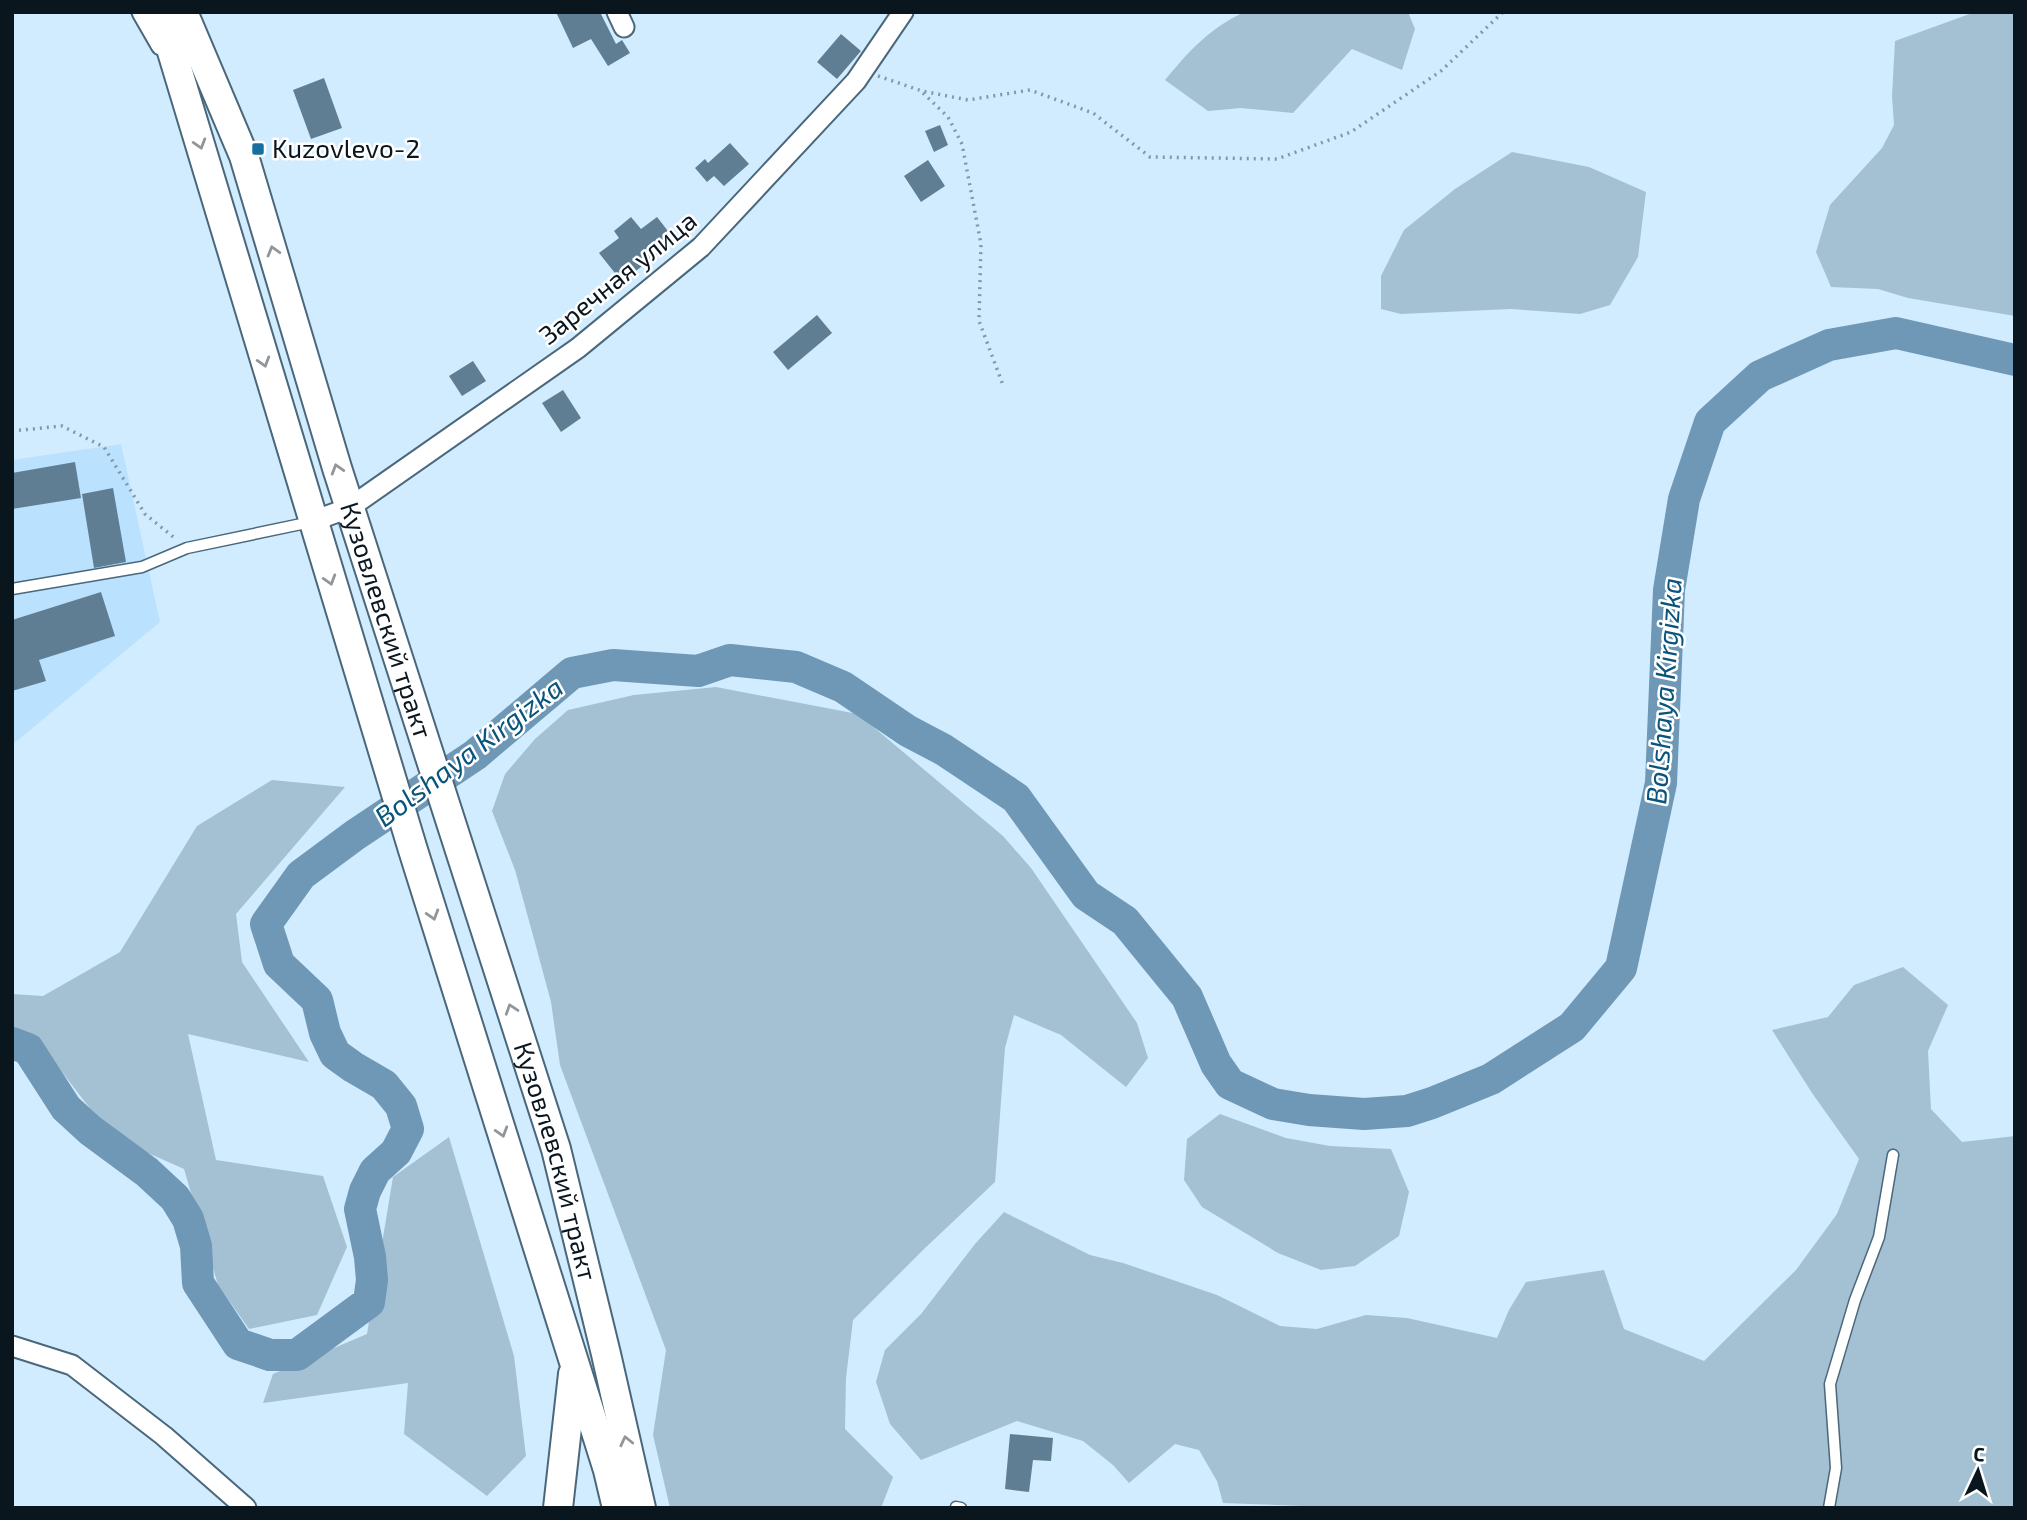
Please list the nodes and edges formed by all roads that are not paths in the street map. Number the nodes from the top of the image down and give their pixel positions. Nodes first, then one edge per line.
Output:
1 (142, 12) edge
2 (160, 12) edge
3 (183, 12) edge
4 (903, 12) edge
5 (180, 78) junction
6 (349, 508) junction
7 (313, 522) junction
8 (12, 589) edge
9 (1893, 1155) dead end
10 (12, 1346) edge
11 (574, 1360) junction
12 (956, 1507) edge
13 (246, 1508) edge
14 (558, 1508) edge
15 (617, 1508) edge
16 (641, 1508) edge
17 (961, 1508) edge
18 (1829, 1508) edge

1 - 5 street
2 - 5 main road, Кузовлевский тракт
6 -> 3 main road, Кузовлевский тракт
4 - 6 street, Заречная улица
5 -> 7 main road, Кузовлевский тракт
6 - 7 street, Заречная улица
16 -> 6 main road, Кузовлевский тракт
7 - 8 lane
7 -> 11 main road, Кузовлевский тракт
9 - 18 lane
10 - 13 street
11 - 14 main road, Кузовлевский тракт
11 - 15 main road, Кузовлевский тракт
12 - 17 lane

